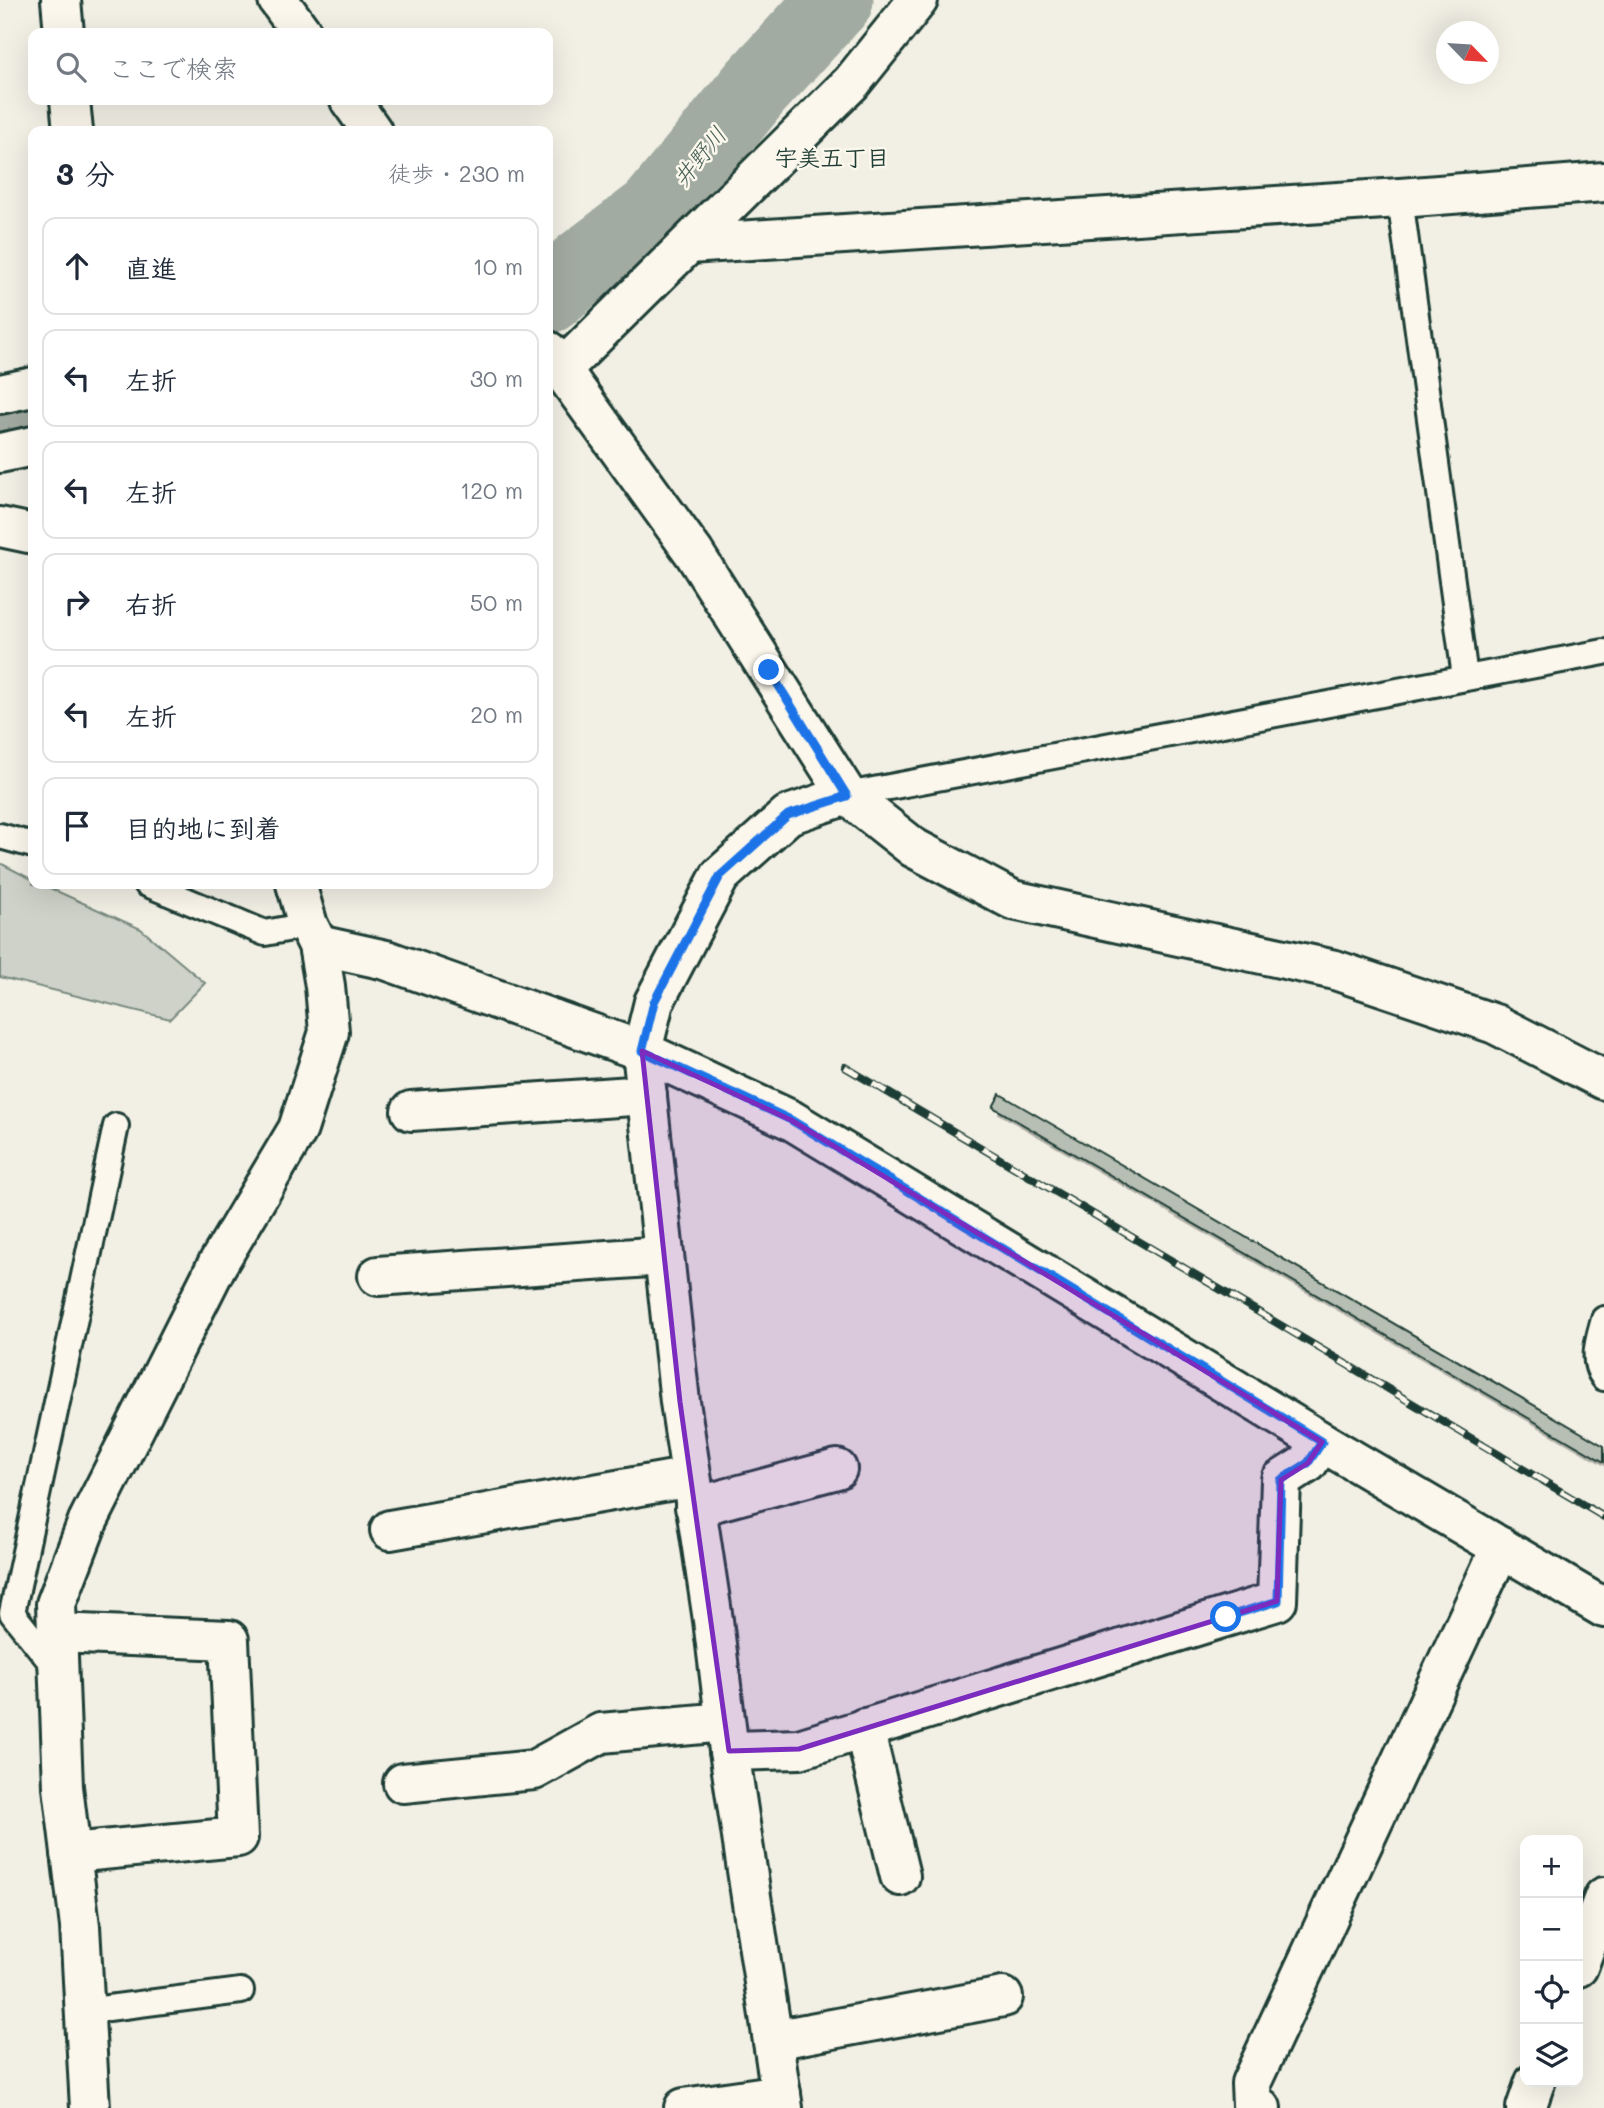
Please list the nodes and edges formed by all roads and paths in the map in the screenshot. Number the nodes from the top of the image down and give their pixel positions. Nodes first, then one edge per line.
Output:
1 (61, 0) edge
2 (278, 0) edge
3 (918, 0) edge
4 (64, 28) edge
5 (298, 28) edge
6 (70, 105) edge
7 (354, 105) edge
8 (73, 126) edge
9 (368, 126) edge
10 (1604, 182) edge
11 (1400, 198) junction
12 (689, 244) junction
13 (555, 360) edge
14 (28, 388) edge
15 (0, 394) edge
16 (28, 447) edge
17 (0, 453) edge
18 (0, 527) edge
19 (28, 533) edge
20 (1604, 652) edge
21 (1465, 677) junction
22 (847, 796) junction
23 (0, 836) edge
24 (28, 844) edge
25 (159, 889) edge
26 (298, 889) edge
27 (313, 935) junction
28 (642, 1051) junction
29 (1604, 1080) edge
30 (647, 1095) junction
31 (411, 1111) dead end
32 (116, 1126) dead end
33 (664, 1256) junction
34 (378, 1276) dead end
35 (1604, 1319) edge
36 (1604, 1378) edge
37 (1322, 1442) junction
38 (837, 1469) dead end
39 (693, 1492) junction
40 (390, 1530) dead end
41 (1501, 1547) junction
42 (1604, 1608) edge
43 (57, 1633) junction
44 (59, 1671) junction
45 (864, 1728) junction
46 (727, 1737) junction
47 (403, 1783) dead end
48 (71, 1853) junction
49 (900, 1876) dead end
50 (1604, 1897) edge
51 (1581, 1961) edge
52 (241, 1991) dead end
53 (1003, 1997) dead end
54 (85, 2011) junction
55 (773, 2040) junction
56 (1533, 2087) edge
57 (782, 2101) edge
58 (90, 2108) edge
59 (684, 2108) edge
60 (1261, 2108) edge
61 (1525, 2108) edge

1 - 4 street
2 - 5 street
3 - 12 street
6 - 8 street
7 - 9 street
10 - 11 street
11 - 12 street
11 - 21 lane
12 - 13 street
13 - 22 street
14 - 15 street
16 - 17 street
18 - 19 street
20 - 21 lane
21 - 22 lane
22 - 28 street
22 - 29 street
23 - 24 lane
25 - 27 lane
26 - 27 street
27 - 28 street
27 - 43 street
28 - 30 street
28 - 37 street
30 - 31 street
30 - 33 street
32 - 44 lane
33 - 34 street
33 - 39 street
35 - 36 lane
37 - 41 street
37 - 45 street
38 - 39 street
39 - 40 street
39 - 46 street
41 - 42 street
41 - 60 street
43 - 44 street
43 - 48 street
44 - 48 street
45 - 46 street
45 - 49 street
46 - 47 street
46 - 55 street
48 - 54 street
50 - 51 street
52 - 54 lane
53 - 55 street
54 - 58 street
55 - 57 street
56 - 61 street
57 - 59 street

